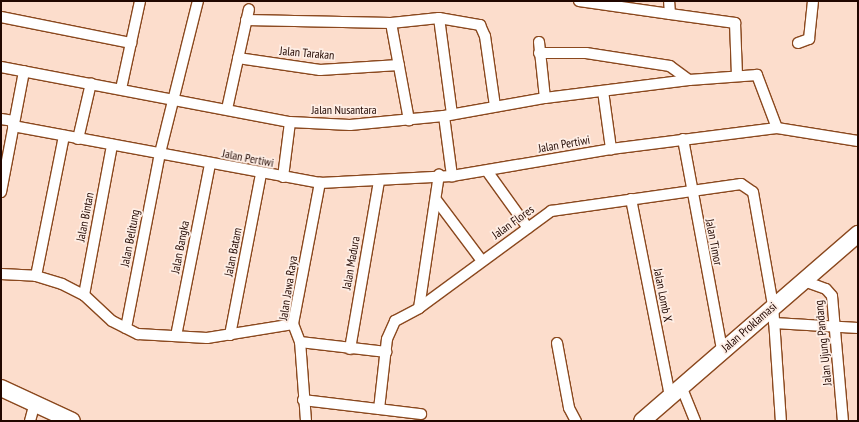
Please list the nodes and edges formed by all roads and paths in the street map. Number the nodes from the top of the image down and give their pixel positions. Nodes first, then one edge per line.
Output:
1 (140, 1) edge
2 (198, 1) edge
3 (578, 1) edge
4 (669, 1) edge
5 (813, 1) edge
6 (249, 9) dead end
7 (670, 14) junction
8 (1, 17) edge
9 (439, 18) junction
10 (246, 20) junction
11 (391, 23) junction
12 (539, 42) dead end
13 (131, 43) junction
14 (798, 43) dead end
15 (539, 53) junction
16 (238, 58) junction
17 (399, 65) junction
18 (1, 67) edge
19 (24, 71) junction
20 (737, 74) junction
21 (689, 80) junction
22 (91, 83) junction
23 (121, 89) junction
24 (603, 91) junction
25 (545, 98) junction
26 (174, 99) junction
27 (495, 106) junction
28 (227, 110) junction
29 (448, 115) junction
30 (1, 119) edge
31 (409, 120) junction
32 (290, 122) junction
33 (13, 124) junction
34 (777, 128) junction
35 (64, 136) junction
36 (78, 139) junction
37 (682, 139) junction
38 (858, 141) edge
39 (112, 145) junction
40 (611, 149) junction
41 (160, 153) junction
42 (210, 164) junction
43 (3, 170) edge
44 (487, 171) junction
45 (260, 174) junction
46 (439, 174) junction
47 (452, 176) junction
48 (283, 177) junction
49 (379, 181) junction
50 (320, 183) junction
51 (690, 190) junction
52 (1, 192) edge
53 (631, 199) junction
54 (438, 200) junction
55 (528, 228) junction
56 (858, 234) edge
57 (482, 261) junction
58 (1, 274) edge
59 (36, 276) junction
60 (804, 281) junction
61 (84, 295) junction
62 (774, 305) junction
63 (419, 308) junction
64 (774, 323) junction
65 (293, 324) junction
66 (835, 324) junction
67 (126, 328) junction
68 (858, 328) edge
69 (230, 335) junction
70 (176, 336) junction
71 (300, 342) junction
72 (557, 343) dead end
73 (350, 349) junction
74 (722, 350) junction
75 (386, 352) junction
76 (1, 388) edge
77 (676, 391) junction
78 (303, 400) junction
79 (35, 402) junction
80 (379, 409) junction
81 (421, 414) dead end
82 (30, 421) edge
83 (72, 421) edge
84 (306, 421) edge
85 (576, 421) edge
86 (642, 421) edge
87 (695, 421) edge
88 (781, 421) edge
89 (843, 421) edge

1 - 13 street
2 - 26 street, Jalan Belitung
3 - 7 street
4 - 7 street
5 - 14 street
6 - 10 street
7 - 20 street
8 - 13 street
9 - 11 street
9 - 27 street
9 - 29 street
10 - 11 street
10 - 16 street
11 - 17 street
12 - 15 street
13 - 23 street
15 - 21 street
15 - 25 street
16 - 17 street, Jalan Tarakan
16 - 28 street
17 - 31 street
18 - 19 street, Jalan Nusantara
19 - 22 street, Jalan Nusantara
19 - 33 street
20 - 21 street
20 - 34 street
21 - 24 street, Jalan Nusantara
22 - 23 street, Jalan Nusantara
22 - 36 street
23 - 26 street, Jalan Nusantara
24 - 25 street, Jalan Nusantara
24 - 40 street
25 - 27 street, Jalan Nusantara
26 - 28 street, Jalan Nusantara
26 - 41 street, Jalan Belitung
27 - 29 street, Jalan Nusantara
28 - 32 street, Jalan Nusantara
29 - 31 street, Jalan Nusantara
29 - 47 street
30 - 33 street, Jalan Pertiwi
31 - 32 street, Jalan Nusantara
32 - 48 street
33 - 35 street, Jalan Pertiwi
33 - 43 street
34 - 37 street, Jalan Pertiwi
34 - 38 street, Jalan Pertiwi
35 - 36 street, Jalan Pertiwi
35 - 59 street
36 - 39 street, Jalan Pertiwi
37 - 40 street, Jalan Pertiwi
37 - 51 street, Jalan Timor
39 - 41 street, Jalan Pertiwi
39 - 61 street, Jalan Bintan
40 - 44 street, Jalan Pertiwi
41 - 42 street, Jalan Pertiwi
41 - 67 street, Jalan Belitung
42 - 45 street, Jalan Pertiwi
42 - 70 street, Jalan Bangka
43 - 52 street
44 - 47 street, Jalan Pertiwi
44 - 55 street
45 - 48 street, Jalan Pertiwi
45 - 69 street, Jalan Batam
46 - 47 street, Jalan Pertiwi
46 - 49 street, Jalan Pertiwi
46 - 54 street
48 - 50 street, Jalan Pertiwi
49 - 50 street, Jalan Pertiwi
49 - 73 street, Jalan Madura
50 - 65 street, Jalan Jawa Raya
51 - 53 street, Jalan Flores
51 - 62 street, Jalan Flores
51 - 74 street, Jalan Timor
53 - 55 street, Jalan Flores
53 - 77 street, Jalan Lomb X
54 - 57 street
54 - 63 street
55 - 57 street, Jalan Flores
56 - 60 main road, Jalan Proklamasi
57 - 63 street, Jalan Flores
58 - 59 street
59 - 61 street
60 - 62 main road, Jalan Proklamasi
60 - 66 street, Jalan Ujung Pandang
61 - 67 street
62 - 64 street
62 - 74 main road, Jalan Proklamasi
63 - 75 street, Jalan Flores
64 - 66 street
64 - 88 street
65 - 69 street
65 - 71 street, Jalan Jawa Raya
66 - 68 street
66 - 89 street, Jalan Ujung Pandang
67 - 70 street
69 - 70 street
71 - 73 street
71 - 78 street, Jalan Jawa Raya
72 - 85 street
73 - 75 street
74 - 77 main road, Jalan Proklamasi
75 - 80 street, Jalan Flores
76 - 79 main road
77 - 86 main road, Jalan Proklamasi
77 - 87 street, Jalan Lomb X
78 - 80 street
78 - 84 street, Jalan Jawa Raya
79 - 82 street
79 - 83 main road
80 - 81 street

